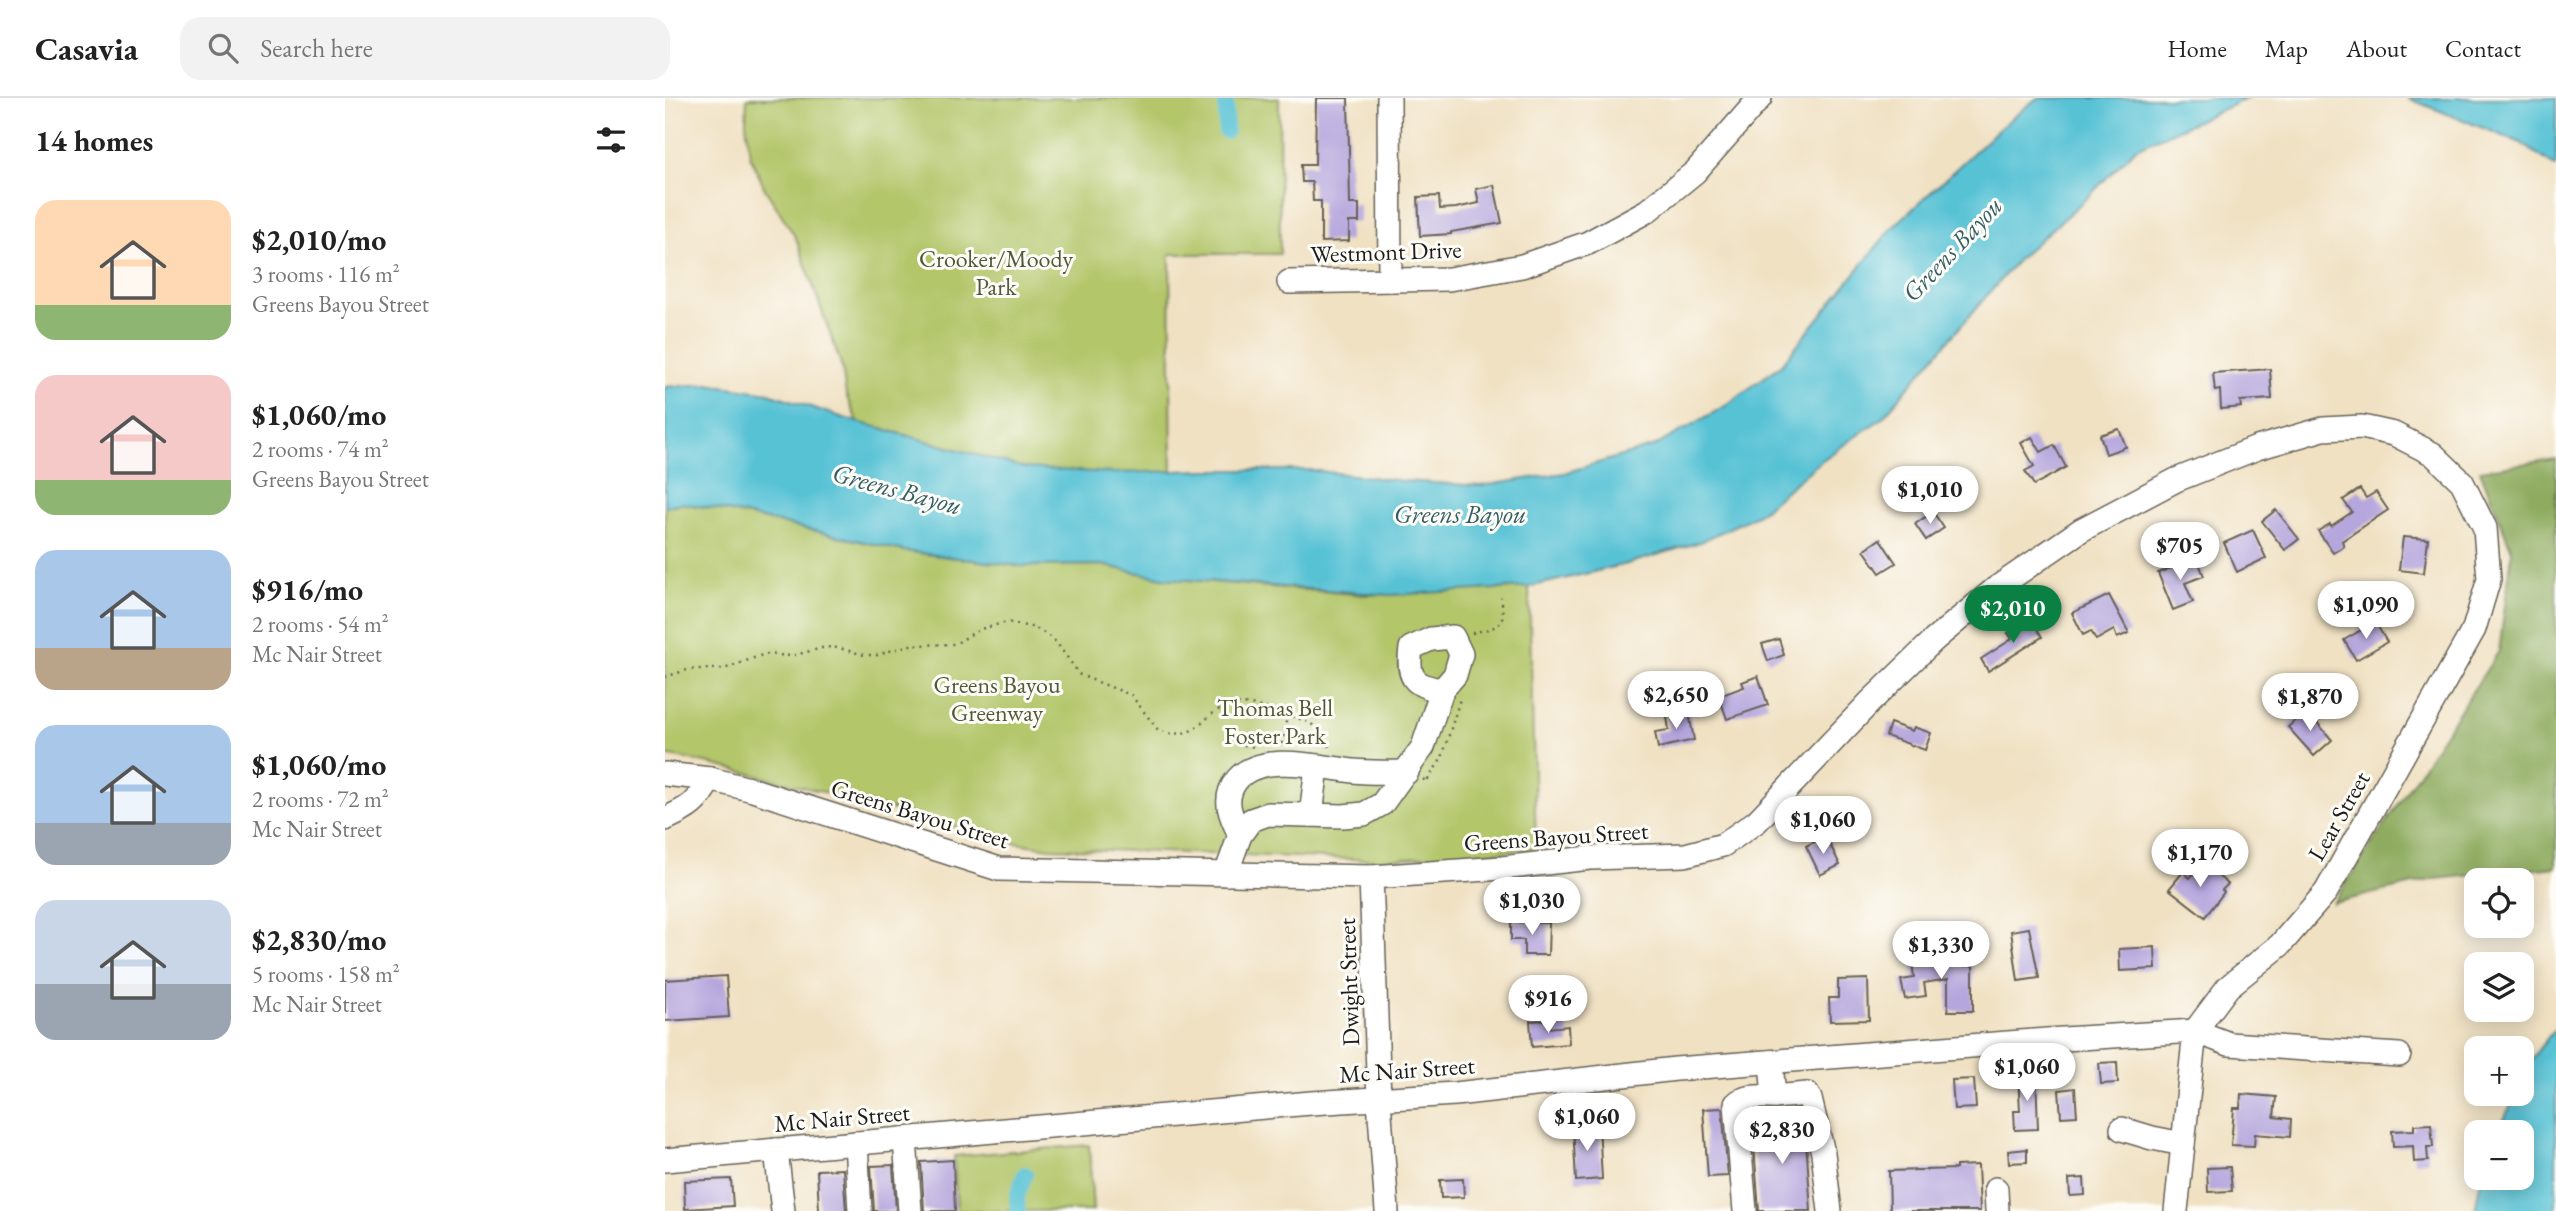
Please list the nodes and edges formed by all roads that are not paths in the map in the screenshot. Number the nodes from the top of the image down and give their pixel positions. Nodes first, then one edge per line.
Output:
1 (1389, 98) edge
2 (1760, 98) edge
3 (1390, 280) junction
4 (1289, 282) dead end
5 (2323, 429) joint
6 (1442, 690) dead end
7 (1324, 758) junction
8 (1407, 772) junction
9 (665, 774) edge
10 (710, 779) junction
11 (1311, 816) junction
12 (665, 819) edge
13 (1240, 835) junction
14 (1226, 874) junction
15 (1371, 877) junction
16 (2195, 1031) junction
17 (2399, 1055) dead end
18 (1771, 1062) junction
19 (1774, 1097) junction
20 (1379, 1100) junction
21 (2123, 1129) dead end
22 (905, 1139) junction
23 (856, 1143) junction
24 (2183, 1144) junction
25 (776, 1150) junction
26 (665, 1160) edge
27 (782, 1211) edge
28 (860, 1211) edge
29 (910, 1211) edge
30 (1387, 1211) edge
31 (1745, 1211) edge
32 (1830, 1211) edge
33 (2176, 1211) edge

1 - 3 street
2 - 3 street, Westmont Drive
3 - 4 street, Westmont Drive
5 - 15 street, Greens Bayou Street
5 - 16 street, Lear Street
6 - 8 street
7 - 8 street
7 - 11 street
7 - 13 street
8 - 11 street
9 - 10 street, Greens Bayou Street
10 - 12 street
10 - 14 street, Greens Bayou Street
11 - 13 street
13 - 14 street
14 - 15 street, Greens Bayou Street
15 - 20 street, Dwight Street
16 - 17 street
16 - 18 street, Mc Nair Street
16 - 24 street
18 - 19 street
18 - 20 street, Mc Nair Street
19 - 31 street
19 - 32 street
20 - 22 street, Mc Nair Street
20 - 30 street, Dwight Street
21 - 24 street
22 - 23 street, Mc Nair Street
22 - 29 street
23 - 25 street, Mc Nair Street
23 - 28 street
24 - 33 street
25 - 26 street, Mc Nair Street
25 - 27 street

